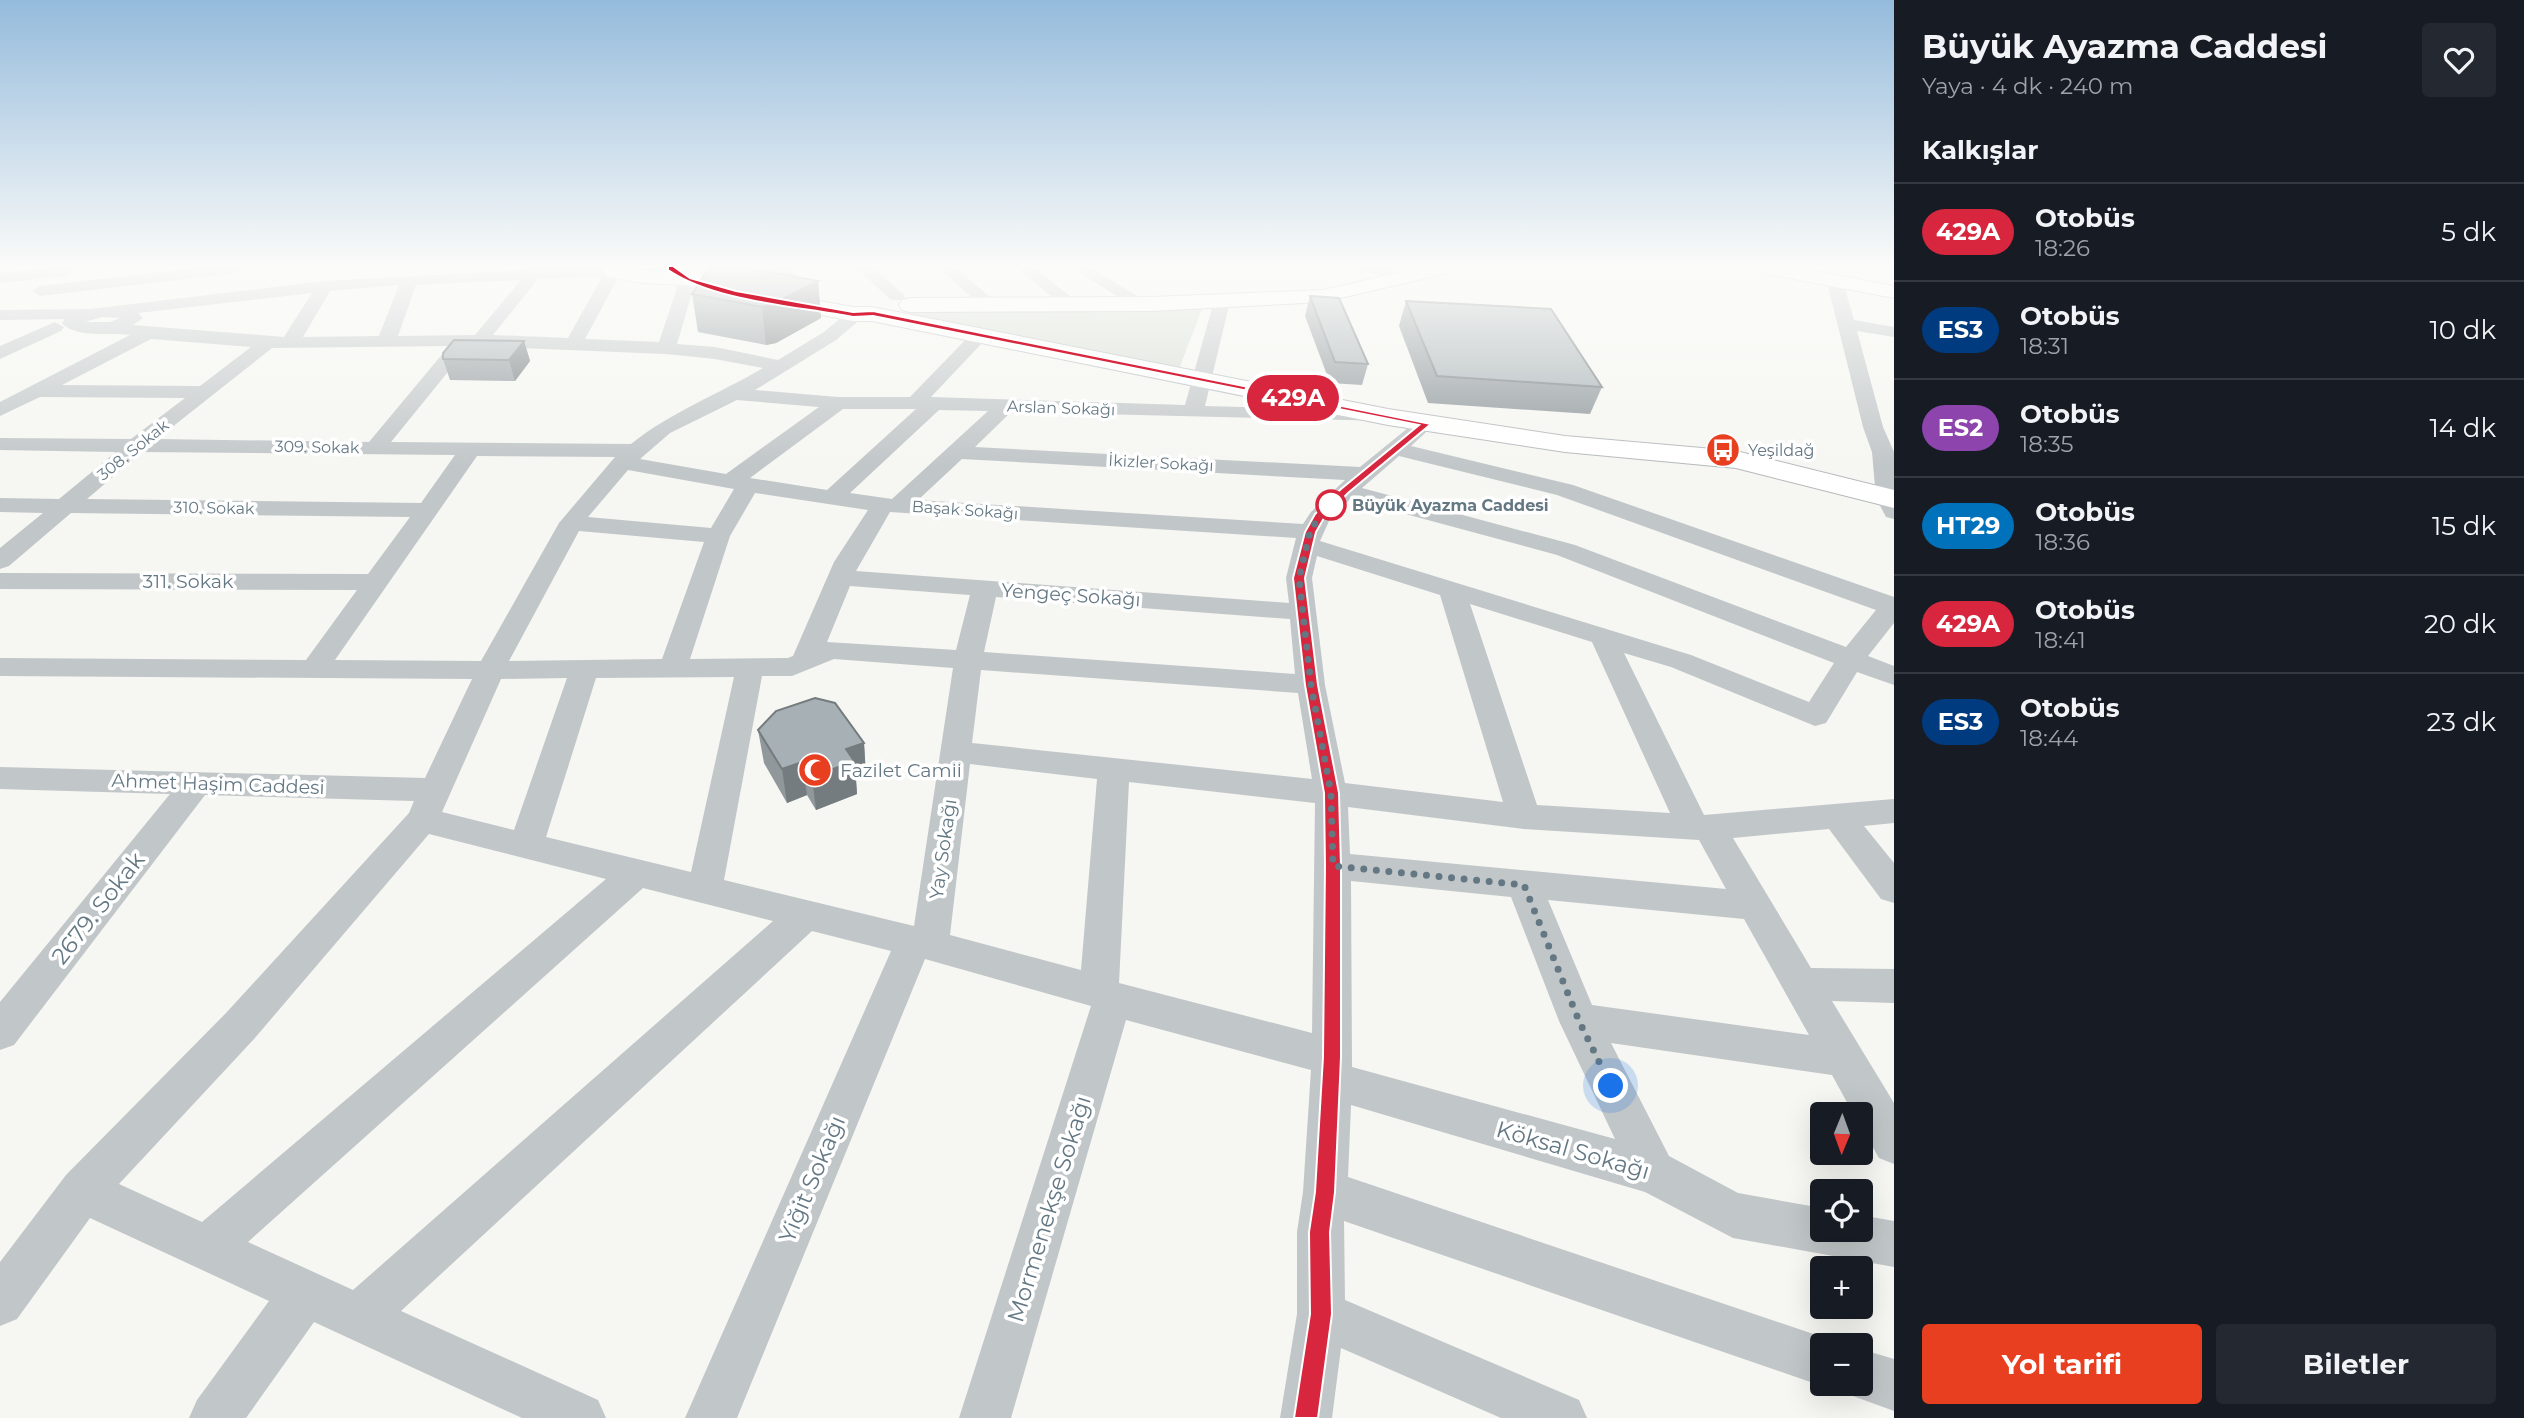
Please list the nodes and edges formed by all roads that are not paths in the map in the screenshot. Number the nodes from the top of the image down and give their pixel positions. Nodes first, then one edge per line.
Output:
1 (39, 334) edge
2 (146, 334) edge
3 (163, 334) edge
4 (286, 334) edge
5 (390, 334) edge
6 (477, 334) edge
7 (578, 334) edge
8 (667, 334) edge
9 (833, 334) edge
10 (969, 334) edge
11 (1213, 334) edge
12 (1849, 334) edge
13 (978, 337) junction
14 (387, 340) junction
15 (472, 340) junction
16 (279, 343) junction
17 (574, 343) junction
18 (666, 348) junction
19 (0, 353) edge
20 (781, 366) junction
21 (1199, 380) junction
22 (36, 391) junction
23 (207, 392) junction
24 (734, 394) junction
25 (838, 403) junction
26 (925, 403) junction
27 (1006, 406) junction
28 (0, 410) edge
29 (1193, 412) junction
30 (1426, 424) joint
31 (1884, 429) edge
32 (1392, 433) junction
33 (0, 444) edge
34 (138, 444) junction
35 (376, 447) junction
36 (471, 449) junction
37 (956, 452) junction
38 (629, 457) junction
39 (1355, 482) junction
40 (741, 483) junction
41 (833, 497) junction
42 (1892, 503) edge
43 (0, 505) edge
44 (65, 506) junction
45 (891, 506) junction
46 (427, 510) junction
47 (571, 523) junction
48 (718, 536) junction
49 (1308, 539) junction
50 (0, 561) edge
51 (840, 578) junction
52 (0, 581) edge
53 (376, 582) junction
54 (985, 588) junction
55 (1452, 590) junction
56 (1894, 607) edge
57 (1303, 612) junction
58 (1603, 637) junction
59 (1852, 658) junction
60 (968, 659) junction
61 (804, 661) junction
62 (0, 667) edge
63 (750, 667) junction
64 (673, 668) junction
65 (314, 669) junction
66 (585, 669) junction
67 (491, 670) junction
68 (1894, 676) edge
69 (1311, 685) junction
70 (956, 752) junction
71 (1114, 770) junction
72 (0, 778) edge
73 (196, 784) junction
74 (1331, 793) junction
75 (429, 805) junction
76 (1894, 811) edge
77 (1836, 814) junction
78 (1524, 817) junction
79 (1701, 827) junction
80 (526, 845) junction
81 (1333, 866) junction
82 (637, 873) junction
83 (1524, 885) junction
84 (705, 889) junction
85 (1894, 889) edge
86 (1755, 906) junction
87 (806, 914) junction
88 (922, 943) junction
89 (1802, 985) junction
90 (1894, 986) edge
91 (1106, 995) junction
92 (1579, 1021) junction
93 (0, 1032) edge
94 (1844, 1058) junction
95 (1331, 1069) junction
96 (1894, 1143) edge
97 (1653, 1172) junction
98 (82, 1191) junction
99 (1325, 1192) junction
100 (1894, 1244) edge
101 (207, 1248) junction
102 (305, 1293) junction
103 (0, 1302) edge
104 (1321, 1314) junction
105 (359, 1317) junction
106 (1810, 1357) edge
107 (1873, 1378) edge
108 (1894, 1385) edge
109 (215, 1418) edge
110 (580, 1418) edge
111 (711, 1418) edge
112 (985, 1418) edge
113 (1306, 1418) edge
114 (1561, 1418) edge

1 - 19 street
2 - 22 street
3 - 16 street
4 - 16 street, 308. Sokak
5 - 14 street
6 - 15 street
7 - 17 street
8 - 18 street
9 - 20 street
10 - 13 main road
11 - 21 street
12 - 31 street
13 - 21 main road
13 - 26 street
14 - 15 street
14 - 16 street
15 - 17 street
15 - 35 street
16 - 23 street, 308. Sokak
17 - 18 street
18 - 20 street
20 - 24 street
21 - 29 street
21 - 32 main road
22 - 23 street
22 - 28 street
23 - 34 street, 308. Sokak
24 - 25 street, Arslan Sokağı
24 - 38 street
25 - 26 street, Arslan Sokağı
25 - 40 street
26 - 27 street, Arslan Sokağı
26 - 41 street
27 - 29 street, Arslan Sokağı
27 - 37 street
29 - 32 street, Arslan Sokağı
30 - 32 street
30 - 42 main road
31 - 42 street
32 - 39 street
32 - 56 street, Arslan Sokağı
33 - 34 street, 309. Sokak
34 - 35 street, 309. Sokak
34 - 44 street, 308. Sokak
35 - 36 street, 309. Sokak
36 - 38 street, 309. Sokak
36 - 46 street
37 - 39 street, İkizler Sokağı
37 - 45 street
38 - 40 street, Başak Sokağı
38 - 47 street
39 - 49 street
39 - 59 street, İkizler Sokağı
40 - 41 street, Başak Sokağı
40 - 48 street
41 - 45 street, Başak Sokağı
43 - 44 street, 310. Sokak
44 - 46 street, 310. Sokak
44 - 50 street, 308. Sokak
45 - 49 street, Başak Sokağı
45 - 51 street
46 - 53 street
47 - 48 street
47 - 67 street
48 - 64 street
49 - 55 street, Başak Sokağı
49 - 57 street
51 - 54 street, Yengeç Sokağı
51 - 61 street
52 - 53 street, 311. Sokak
53 - 65 street
54 - 57 street, Yengeç Sokağı
54 - 60 street, Yay Sokağı
55 - 58 street, Başak Sokağı
55 - 78 street
56 - 59 street
57 - 69 street
58 - 59 street, Başak Sokağı
58 - 79 street
59 - 68 street, İkizler Sokağı
60 - 61 street
60 - 69 street
60 - 70 street, Yay Sokağı
61 - 63 street
62 - 65 street
63 - 64 street
63 - 84 street
64 - 66 street
65 - 67 street
66 - 67 street
66 - 80 street
67 - 75 street
69 - 74 street
70 - 71 street
70 - 88 street, Yay Sokağı
71 - 74 street
71 - 91 street, Mormenekşe Sokağı
72 - 73 street, Ahmet Haşim Caddesi
73 - 75 street, Ahmet Haşim Caddesi
73 - 93 street, 2679. Sokak
74 - 78 street
74 - 81 street
75 - 80 street, Ahmet Haşim Caddesi
75 - 98 street
76 - 77 street
77 - 79 street
77 - 85 street
78 - 79 street
79 - 86 street
80 - 82 street, Ahmet Haşim Caddesi
81 - 83 street
81 - 95 street
82 - 84 street, Ahmet Haşim Caddesi
82 - 101 street
83 - 86 street
83 - 92 street
84 - 87 street, Ahmet Haşim Caddesi
86 - 89 street
87 - 88 street, Ahmet Haşim Caddesi
87 - 105 street
88 - 91 street, Köksal Sokağı
88 - 111 street, Yiğit Sokağı
89 - 90 street
89 - 94 street
91 - 95 street, Köksal Sokağı
91 - 112 street, Mormenekşe Sokağı
92 - 94 street
92 - 97 street
94 - 96 street
95 - 97 street, Köksal Sokağı
95 - 99 street
97 - 100 street, Köksal Sokağı
98 - 101 street
98 - 103 street
99 - 104 street
99 - 106 street
101 - 102 street
102 - 105 street
102 - 109 street
104 - 113 street
104 - 114 street
105 - 110 street
107 - 108 street

